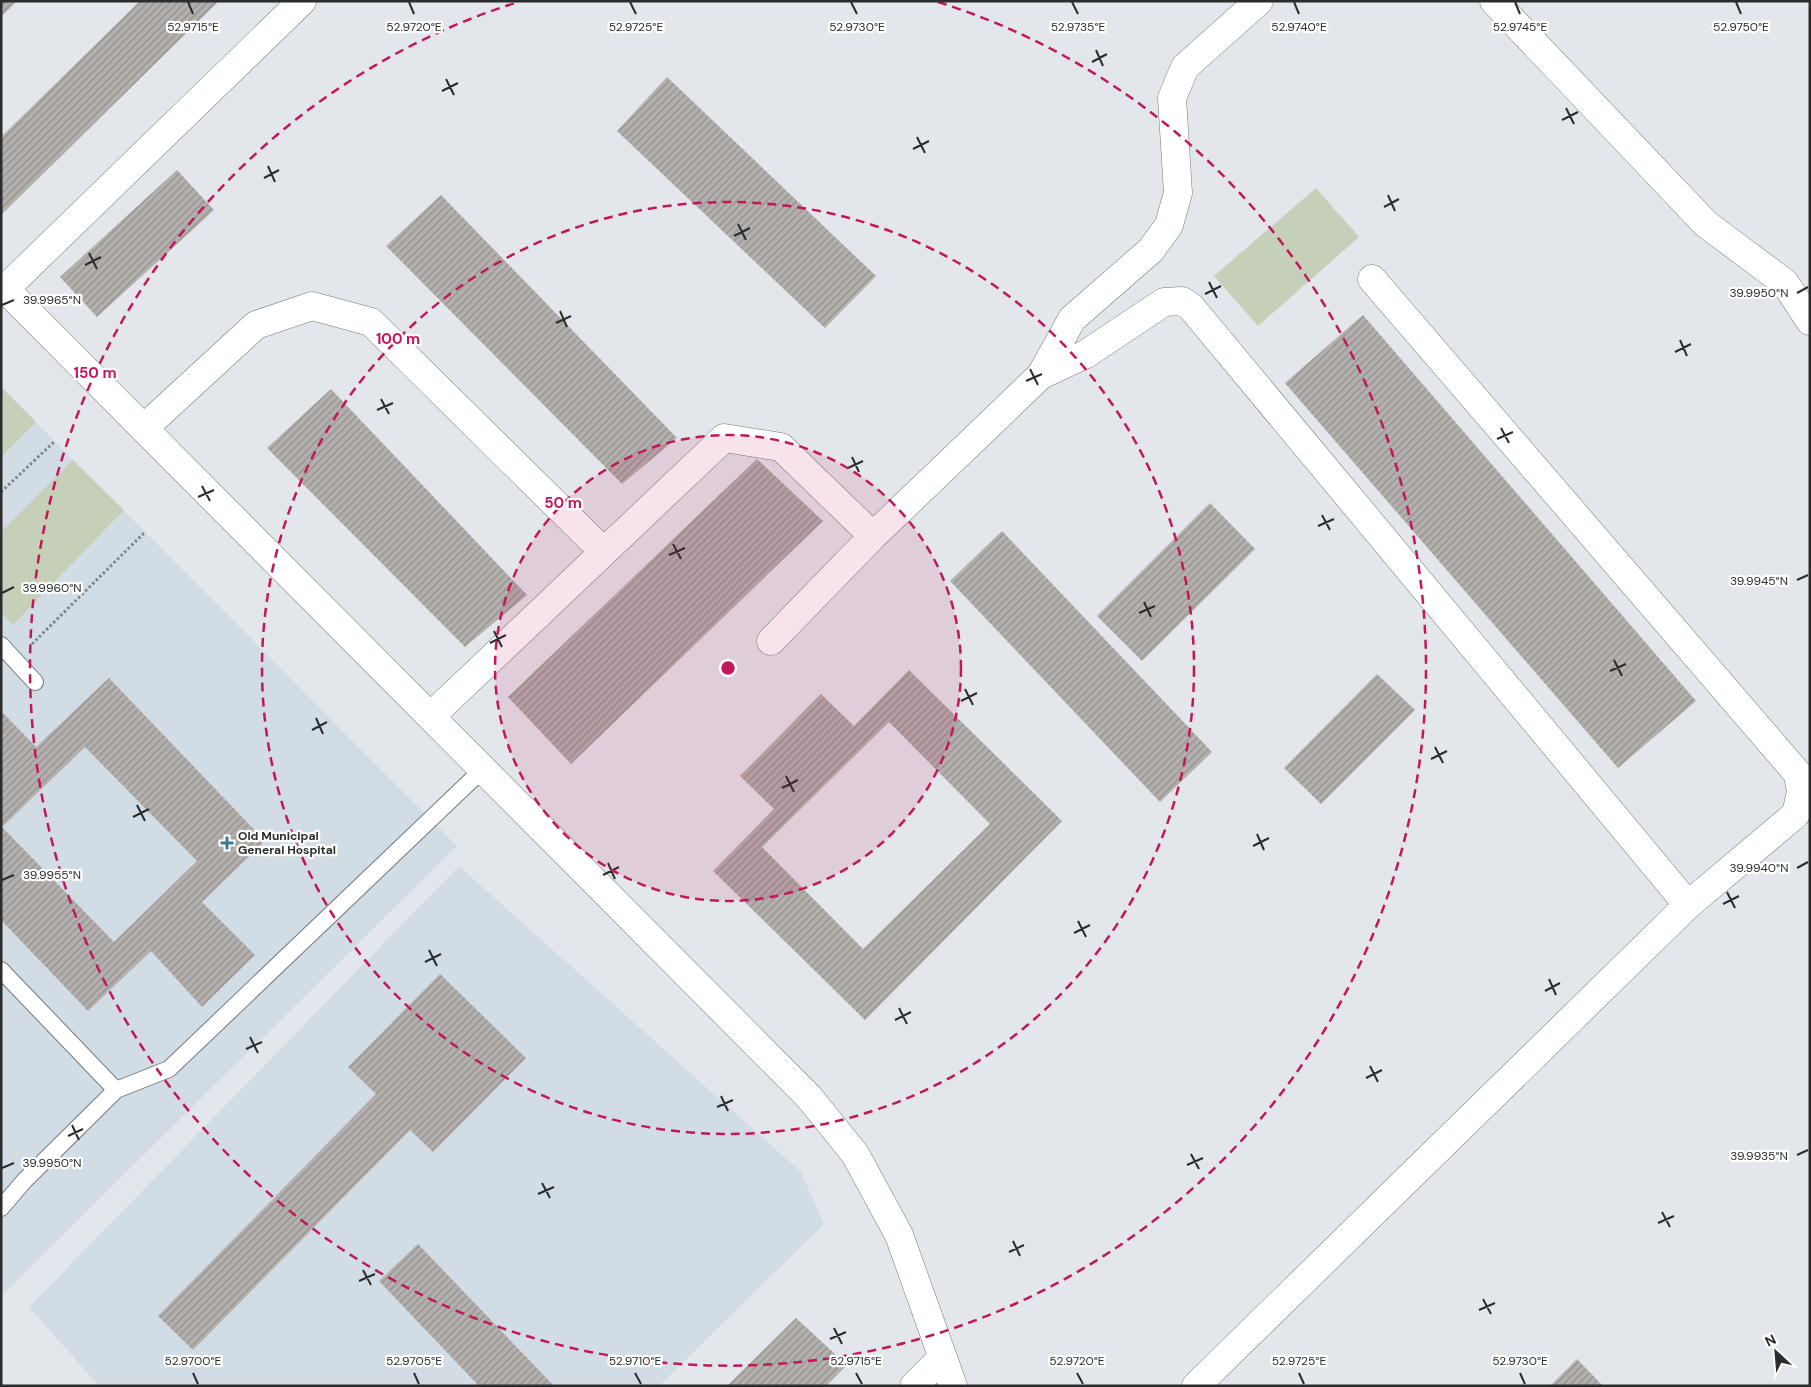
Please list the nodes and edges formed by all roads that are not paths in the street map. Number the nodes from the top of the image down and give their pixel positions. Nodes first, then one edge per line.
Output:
1 (302, 1) edge
2 (1259, 1) edge
3 (1494, 1) edge
4 (1372, 279) dead end
5 (3, 287) edge
6 (1810, 321) edge
7 (1041, 375) junction
8 (144, 428) junction
9 (873, 536) junction
10 (604, 552) junction
11 (771, 641) dead end
12 (1, 645) edge
13 (35, 682) dead end
14 (431, 716) junction
15 (482, 770) junction
16 (1688, 905) junction
17 (1, 970) edge
18 (116, 1090) junction
19 (1, 1208) edge
20 (942, 1358) junction
21 (914, 1386) edge
22 (953, 1386) edge
23 (1196, 1386) edge

1 - 5 street
2 - 7 street
3 - 6 street
4 - 16 street
5 - 8 street
7 - 9 street
7 - 16 street
8 - 10 street
8 - 14 street
9 - 10 street
9 - 11 street
10 - 14 street
12 - 13 lane
14 - 15 street
15 - 18 lane
15 - 20 street
16 - 23 street
17 - 18 lane
18 - 19 lane
20 - 21 street
20 - 22 street

